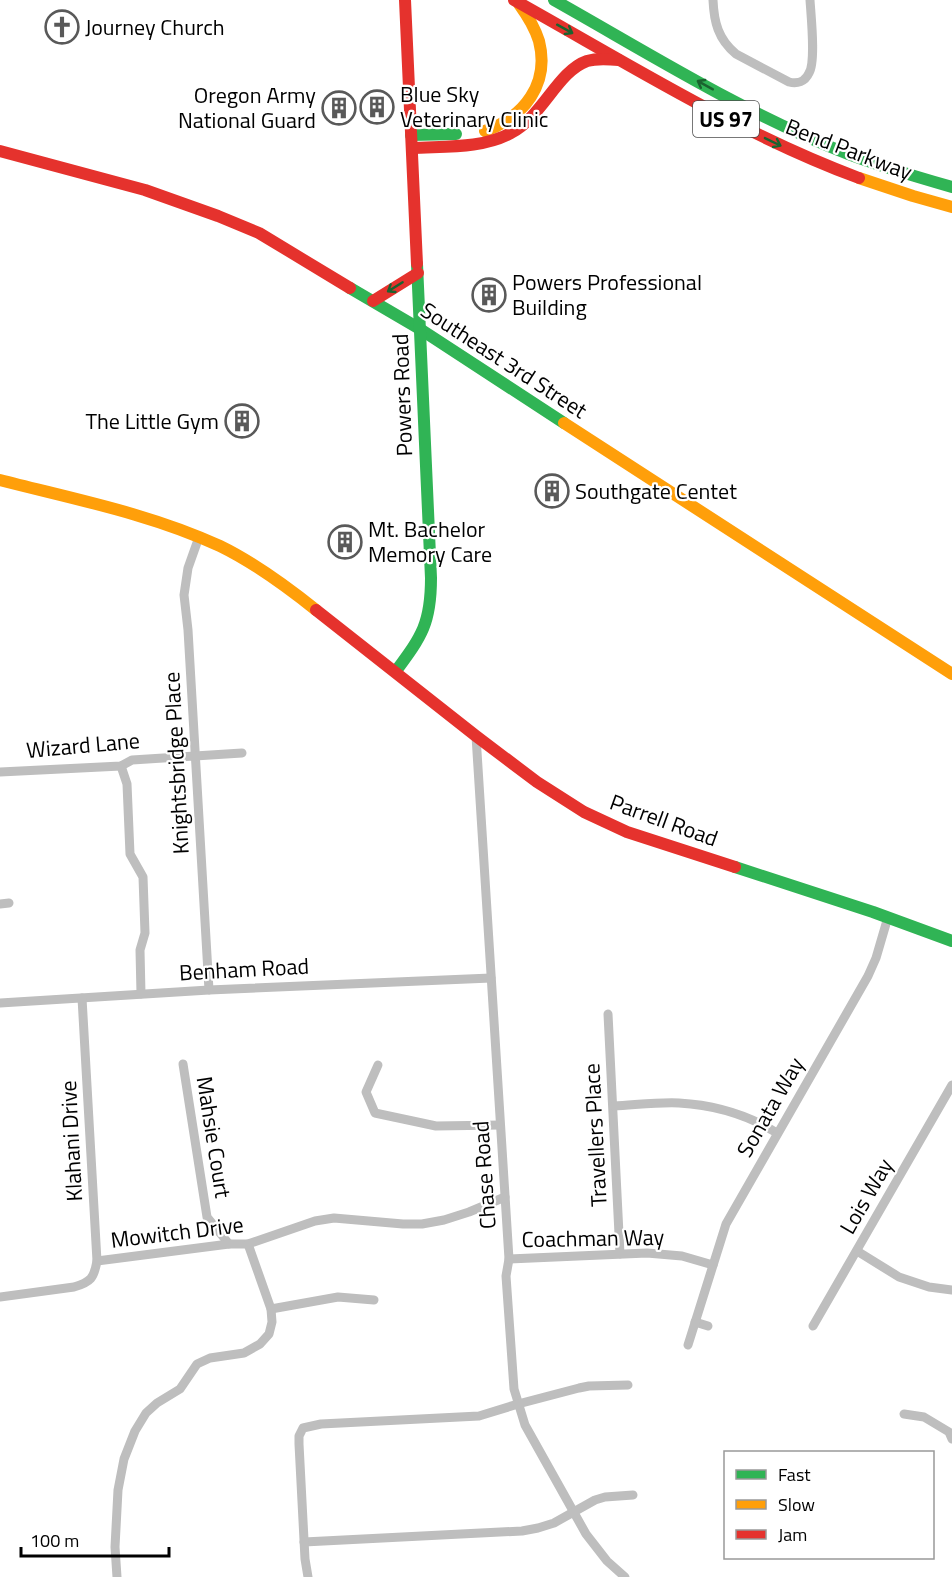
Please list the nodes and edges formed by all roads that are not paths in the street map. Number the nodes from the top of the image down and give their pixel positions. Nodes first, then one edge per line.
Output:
1 (405, 0) edge
2 (554, 0) edge
3 (713, 0) edge
4 (810, 0) edge
5 (515, 1) edge
6 (620, 60) junction
7 (412, 141) junction
8 (0, 151) edge
9 (952, 187) edge
10 (952, 207) edge
11 (418, 273) junction
12 (373, 301) junction
13 (420, 329) junction
14 (0, 480) edge
15 (199, 537) junction
16 (396, 671) junction
17 (952, 674) edge
18 (476, 736) junction
19 (242, 753) dead end
20 (195, 756) junction
21 (121, 766) junction
22 (0, 772) edge
23 (888, 916) junction
24 (952, 941) edge
25 (491, 978) junction
26 (208, 990) junction
27 (141, 994) junction
28 (82, 998) junction
29 (0, 1003) edge
30 (608, 1014) dead end
31 (183, 1064) dead end
32 (378, 1065) dead end
33 (952, 1085) edge
34 (614, 1106) junction
35 (500, 1125) junction
36 (777, 1133) junction
37 (505, 1197) junction
38 (229, 1244) junction
39 (248, 1245) junction
40 (856, 1251) junction
41 (620, 1254) junction
42 (509, 1259) junction
43 (98, 1262) junction
44 (713, 1264) junction
45 (952, 1290) edge
46 (0, 1297) edge
47 (374, 1300) dead end
48 (271, 1309) junction
49 (695, 1322) junction
50 (708, 1326) dead end
51 (813, 1326) dead end
52 (688, 1345) dead end
53 (628, 1385) dead end
54 (518, 1404) junction
55 (904, 1414) dead end
56 (952, 1439) edge
57 (633, 1495) dead end
58 (573, 1512) junction
59 (304, 1542) junction
60 (117, 1577) edge
61 (308, 1577) edge
62 (625, 1577) edge

1 - 7 main road, Powers Road
9 -> 2 main road, Bend Parkway / US 97
3 - 4 street
5 -> 6 main road, Bend Parkway / US 97
5 - 7 main road
6 - 7 main road
6 -> 10 main road, Bend Parkway / US 97
7 - 11 main road, Powers Road
8 - 12 main road, Southeast 3rd Street
11 -> 12 main road
11 - 13 main road, Powers Road
12 - 13 main road, Southeast 3rd Street
13 - 16 main road, Powers Road
13 - 17 main road, Southeast 3rd Street
14 - 15 main road, Parrell Road
15 - 16 main road, Parrell Road
15 - 20 street, Knightsbridge Place
16 - 18 main road, Parrell Road
18 - 23 main road, Parrell Road
18 - 25 street, Chase Road
19 - 20 street, Wizard Lane
20 - 21 street, Wizard Lane
20 - 26 street, Knightsbridge Place
21 - 22 street, Wizard Lane
21 - 27 street
23 - 24 main road, Parrell Road
23 - 36 street, Sonata Way
25 - 26 street, Benham Road
25 - 35 street, Chase Road
26 - 27 street, Benham Road
27 - 28 street, Benham Road
28 - 29 street, Benham Road
28 - 43 street, Klahani Drive
30 - 34 street, Travellers Place
31 - 38 street, Mahsie Court
32 - 35 street
33 - 40 street, Lois Way
34 - 36 street
34 - 41 street, Travellers Place
35 - 37 street, Chase Road
36 - 44 street, Sonata Way
37 - 39 street, Mowitch Drive
37 - 42 street, Chase Road
38 - 39 street, Mowitch Drive
38 - 43 street, Mowitch Drive
39 - 48 street
40 - 45 street
40 - 51 street, Lois Way
41 - 42 street, Coachman Way
41 - 44 street, Coachman Way
42 - 54 street, Chase Road
43 - 46 street, Klahani Drive
44 - 49 street, Sonata Way
47 - 48 street
48 - 60 street
49 - 50 street
49 - 52 street, Sonata Way
53 - 54 street
54 - 58 street, Chase Road
54 - 59 street
55 - 56 street
57 - 58 street
58 - 59 street
58 - 62 street, Chase Road
59 - 61 street

